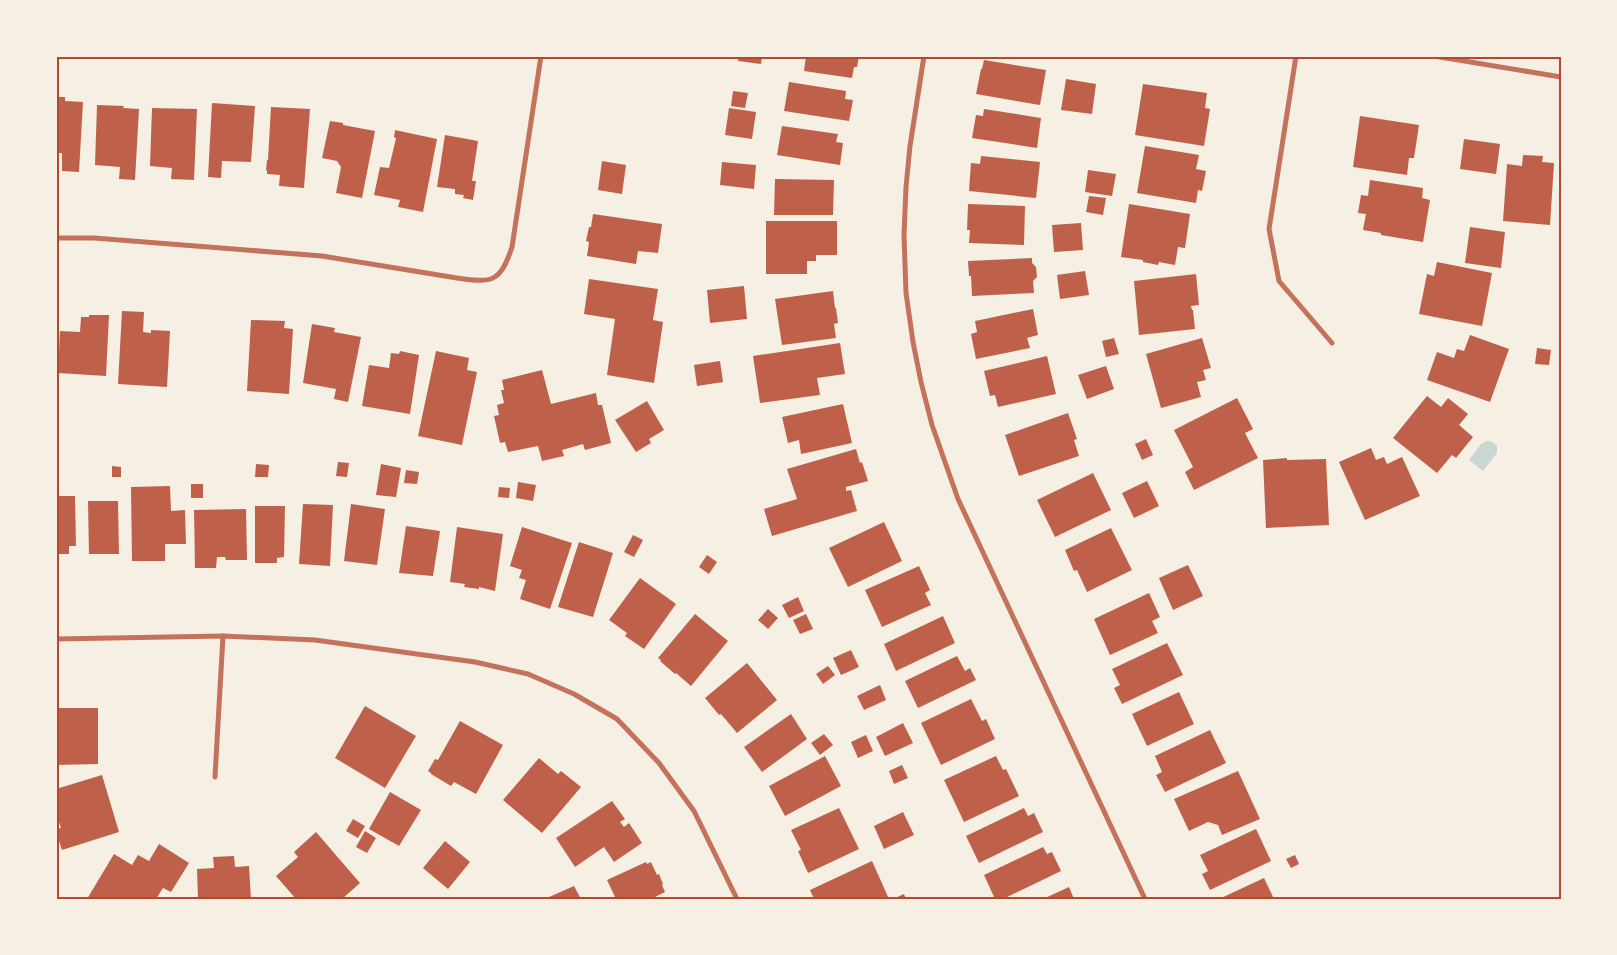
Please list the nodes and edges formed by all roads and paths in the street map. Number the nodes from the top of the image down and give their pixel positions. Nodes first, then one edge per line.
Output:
1 (542, 56) edge
2 (924, 56) edge
3 (1296, 56) edge
4 (1434, 56) edge
5 (1561, 77) edge
6 (56, 238) edge
7 (1332, 343) dead end
8 (223, 636) junction
9 (56, 639) edge
10 (215, 777) dead end
11 (737, 899) edge
12 (1145, 899) edge

1 - 6 street
2 - 12 street
3 - 7 street
4 - 5 street
8 - 9 street
8 - 10 street
8 - 11 street

